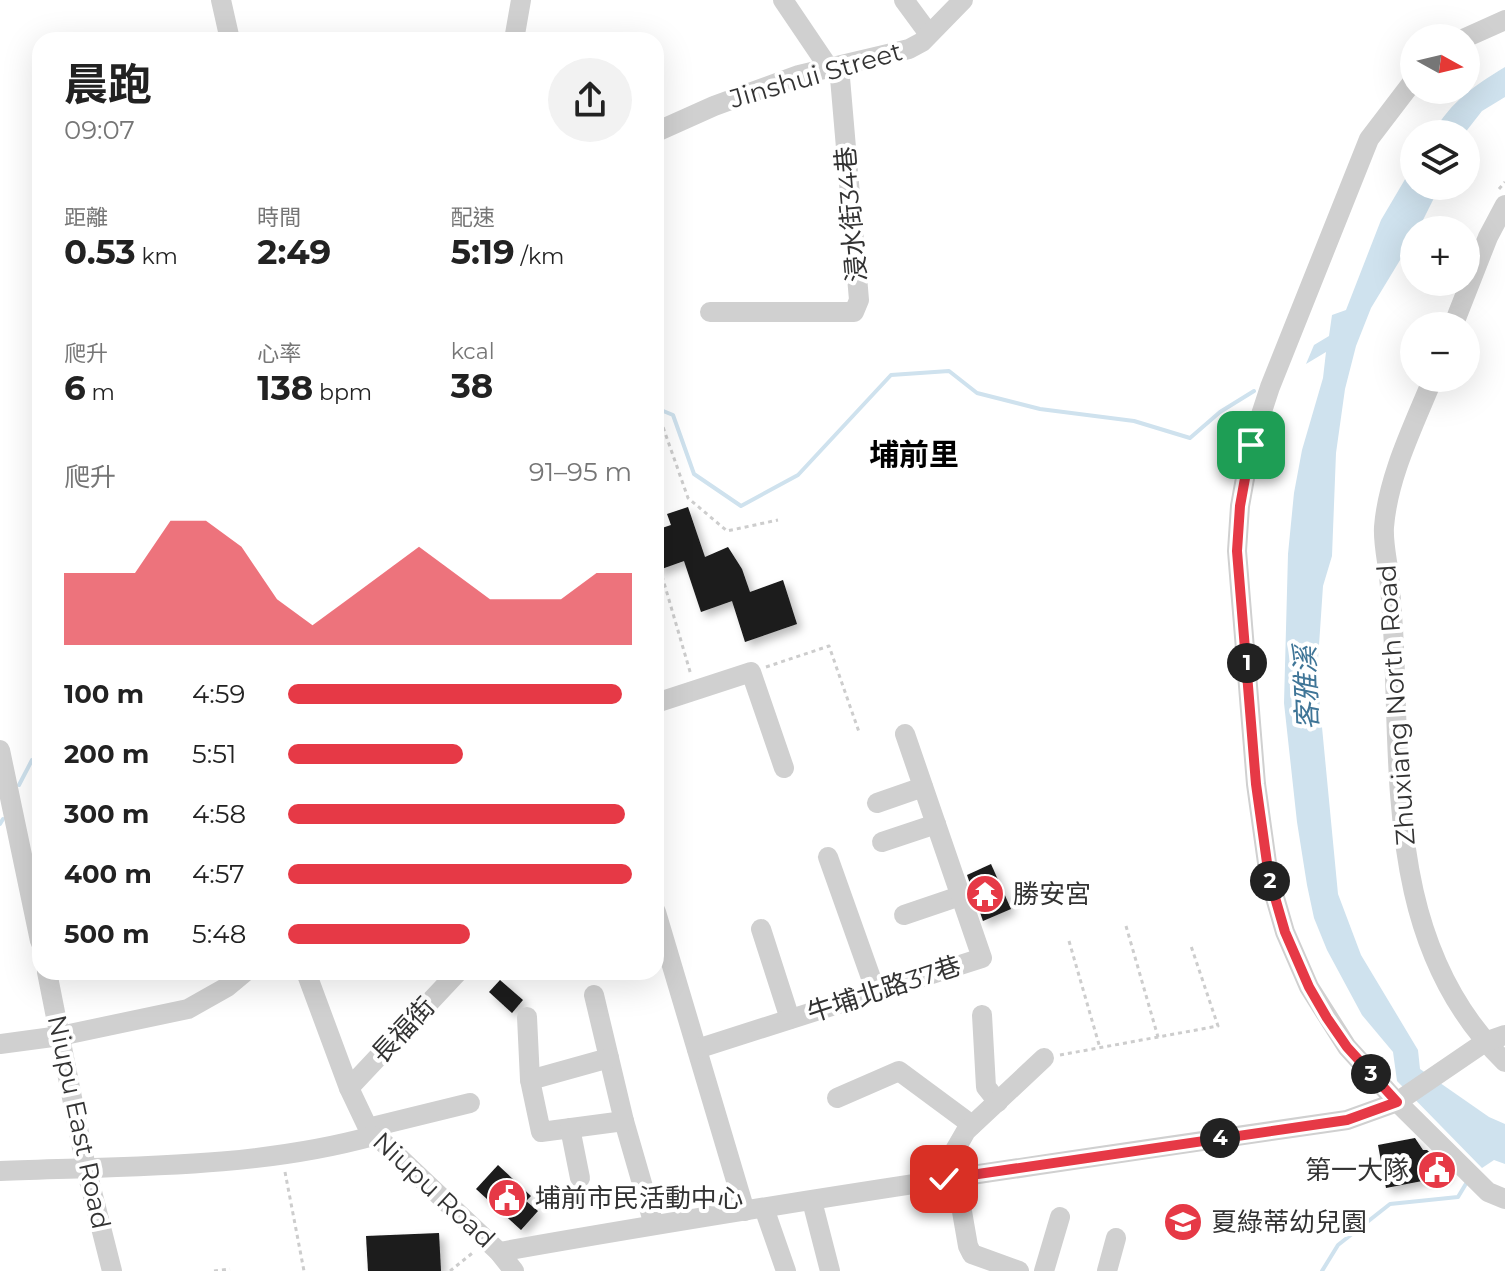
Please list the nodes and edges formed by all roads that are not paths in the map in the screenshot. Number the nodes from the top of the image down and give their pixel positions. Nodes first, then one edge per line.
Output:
1 (221, 0) edge
2 (521, 0) edge
3 (783, 0) edge
4 (904, 0) edge
5 (963, 0) edge
6 (1505, 20) edge
7 (1480, 31) edge
8 (228, 32) edge
9 (515, 32) edge
10 (929, 34) junction
11 (834, 67) junction
12 (1400, 98) edge
13 (664, 128) edge
14 (1505, 205) edge
15 (710, 312) dead end
16 (1459, 312) edge
17 (1428, 392) edge
18 (664, 700) edge
19 (905, 734) dead end
20 (0, 750) edge
21 (784, 768) dead end
22 (923, 787) junction
23 (877, 803) dead end
24 (936, 824) junction
25 (882, 842) dead end
26 (828, 857) dead end
27 (960, 896) junction
28 (32, 903) edge
29 (904, 915) dead end
30 (761, 929) dead end
31 (664, 939) edge
32 (49, 980) edge
33 (235, 980) edge
34 (309, 980) edge
35 (445, 980) edge
36 (876, 992) junction
37 (594, 995) dead end
38 (982, 1015) dead end
39 (527, 1017) dead end
40 (790, 1019) junction
41 (1505, 1035) edge
42 (60, 1036) junction
43 (1485, 1042) junction
44 (0, 1044) edge
45 (697, 1049) junction
46 (1505, 1053) edge
47 (609, 1058) junction
48 (1044, 1058) road end
49 (1505, 1062) edge
50 (530, 1080) junction
51 (349, 1088) junction
52 (837, 1098) dead end
53 (998, 1102) junction
54 (1397, 1102) junction
55 (470, 1103) dead end
56 (624, 1121) junction
57 (972, 1125) junction
58 (570, 1128) junction
59 (370, 1132) junction
60 (86, 1168) junction
61 (0, 1171) edge
62 (580, 1178) dead end
63 (950, 1178) junction
64 (1505, 1199) edge
65 (812, 1201) junction
66 (754, 1209) junction
67 (1060, 1217) dead end
68 (654, 1225) junction
69 (1116, 1238) dead end
70 (493, 1247) junction
71 (112, 1271) edge
72 (514, 1271) edge
73 (786, 1271) edge
74 (830, 1271) edge
75 (1019, 1271) edge
76 (1044, 1271) edge
77 (1107, 1271) edge

1 - 8 street
2 - 9 street
3 - 11 street
4 - 10 street
5 - 10 street, Jinshui Street
6 - 7 street
10 - 11 street, Jinshui Street
11 - 13 street, Jinshui Street
11 - 15 street, 浸水街34巷
12 - 54 street
14 - 16 street
17 - 43 street, Zhuxiang North Road
18 - 21 street
19 - 22 street, 牛埔北路37巷
20 - 28 street
22 - 23 street
22 - 24 street, 牛埔北路37巷
24 - 25 street
24 - 27 street, 牛埔北路37巷
26 - 36 street
27 - 29 street
27 - 36 street, 牛埔北路37巷
30 - 40 street
31 - 45 street
32 - 42 street, Niupu East Road
33 - 42 street
34 - 51 street, Niupu Road
35 - 51 street, 長福街
36 - 40 street, 牛埔北路37巷
37 - 47 street
38 - 53 street
39 - 50 street
40 - 45 street, 牛埔北路37巷
41 - 43 street
42 - 44 street
42 - 60 street, Niupu East Road
43 - 46 street
43 - 49 street, Zhuxiang North Road
43 - 54 street
45 - 66 street
47 - 50 street
47 - 56 street
48 - 53 street
50 - 58 street
51 - 59 street, Niupu Road
52 - 57 street
53 - 57 street
54 - 63 street
54 - 64 street
55 - 59 street
56 - 58 street
56 - 68 street
57 - 63 street
58 - 62 street
59 - 60 street
59 - 70 street, Niupu Road
60 - 61 street
60 - 71 street, Niupu East Road
63 - 65 street
63 - 75 street
65 - 66 street
65 - 74 street
66 - 68 street
66 - 73 street
67 - 76 street
68 - 70 street
69 - 77 street
70 - 72 street, Niupu Road

